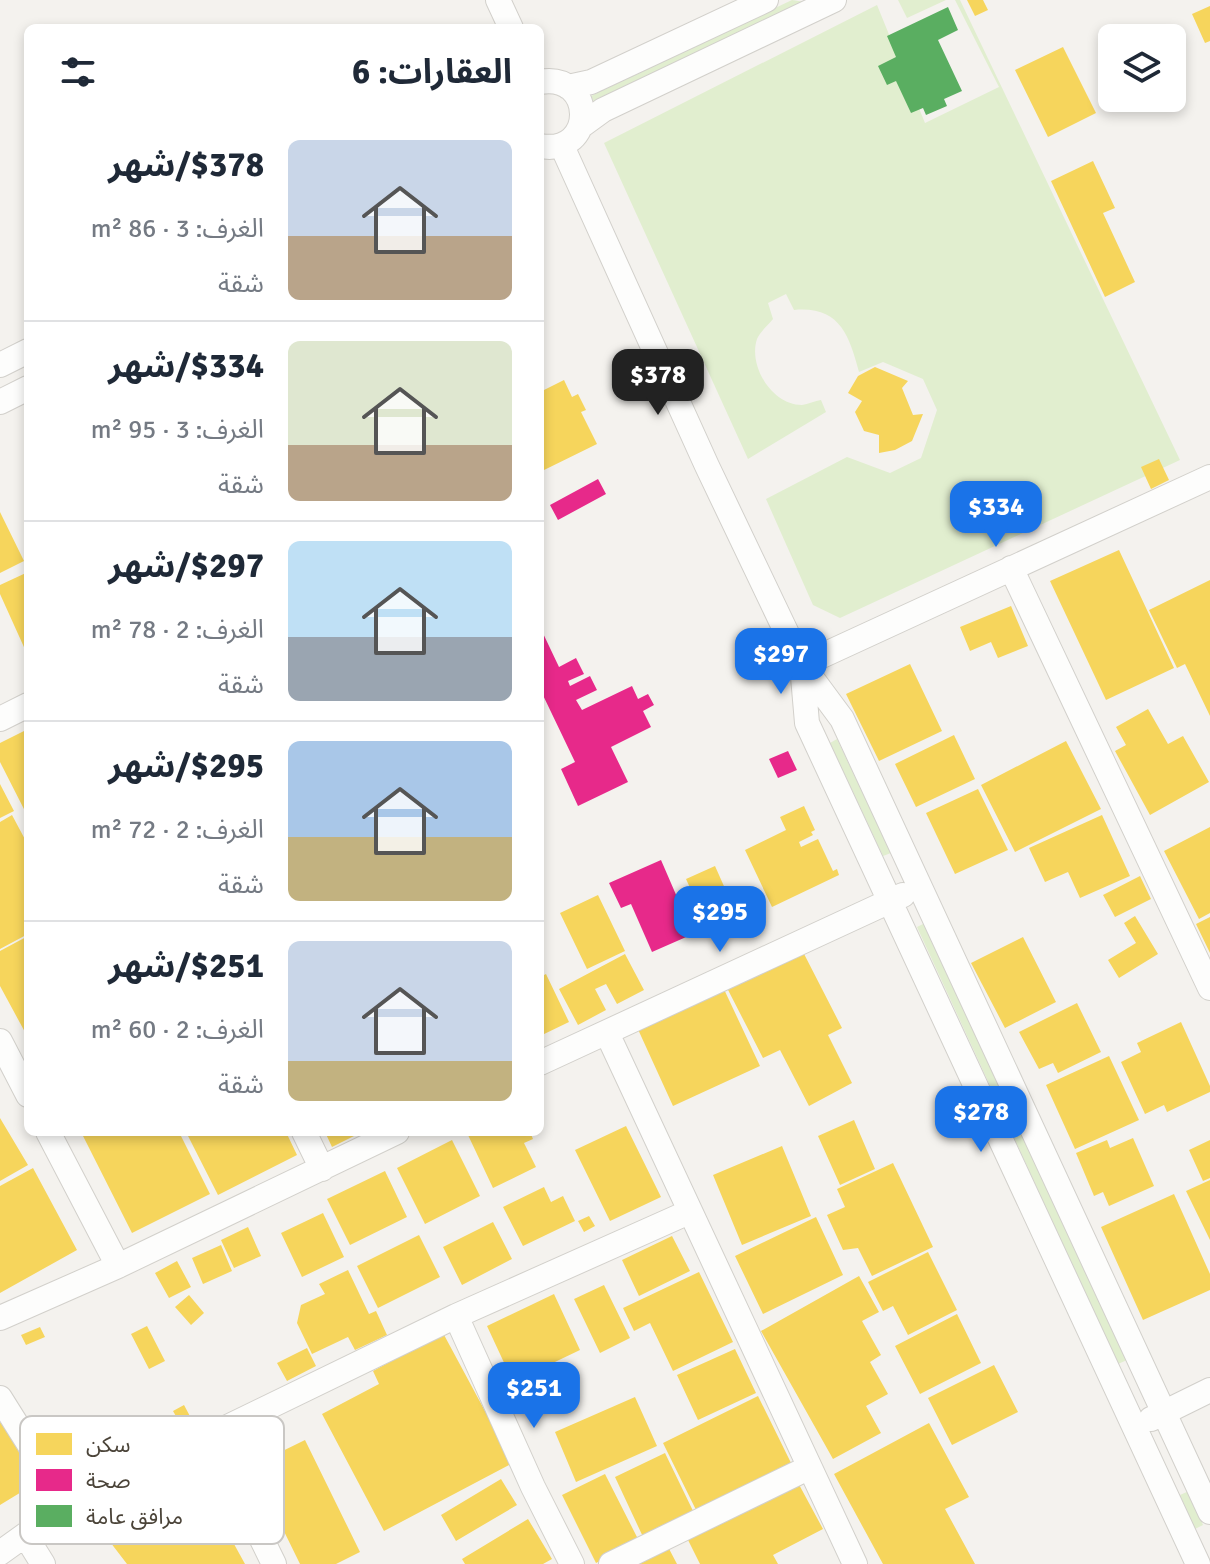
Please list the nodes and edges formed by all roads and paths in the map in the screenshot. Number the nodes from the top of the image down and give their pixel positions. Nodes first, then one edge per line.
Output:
1 (498, 0) edge
2 (766, 0) edge
3 (834, 0) edge
4 (509, 24) edge
5 (544, 82) edge
6 (568, 87) junction
7 (581, 126) junction
8 (551, 146) edge
9 (24, 353) edge
10 (0, 365) edge
11 (24, 390) edge
12 (0, 402) edge
13 (1210, 477) edge
14 (1011, 568) junction
15 (802, 665) junction
16 (24, 707) edge
17 (0, 719) edge
18 (919, 886) junction
19 (889, 902) junction
20 (1210, 988) edge
21 (607, 1033) junction
22 (0, 1041) edge
23 (544, 1061) edge
24 (24, 1087) edge
25 (50, 1136) edge
26 (306, 1136) edge
27 (389, 1136) edge
28 (322, 1169) junction
29 (689, 1212) junction
30 (118, 1266) junction
31 (456, 1316) junction
32 (0, 1318) edge
33 (1210, 1390) edge
34 (0, 1398) edge
35 (1163, 1413) junction
36 (252, 1416) edge
37 (1135, 1427) junction
38 (20, 1430) edge
39 (808, 1468) junction
40 (1210, 1512) edge
41 (20, 1539) edge
42 (31, 1544) edge
43 (264, 1544) edge
44 (0, 1553) edge
45 (43, 1564) edge
46 (274, 1564) edge
47 (572, 1564) edge
48 (611, 1564) edge
49 (855, 1564) edge
50 (1198, 1564) edge

1 - 4 street
2 - 6 street
3 - 7 street
5 - 6 street
6 - 7 street
7 - 8 street
8 - 15 street
9 - 10 street
11 - 12 street
13 - 14 street
14 - 15 street
14 - 20 street
15 - 18 street
15 - 19 street
16 - 17 street
18 - 19 street
18 - 35 street
19 - 21 street
19 - 37 street
21 - 23 street
21 - 29 street
22 - 24 street
25 - 30 street
26 - 28 street
27 - 28 street
28 - 30 street
29 - 31 street
29 - 39 street
30 - 32 street
31 - 36 street
31 - 47 street
33 - 35 street
34 - 38 street
35 - 37 street
35 - 40 street
37 - 50 street
39 - 48 street
39 - 49 street
41 - 44 street
42 - 45 street
43 - 46 street

